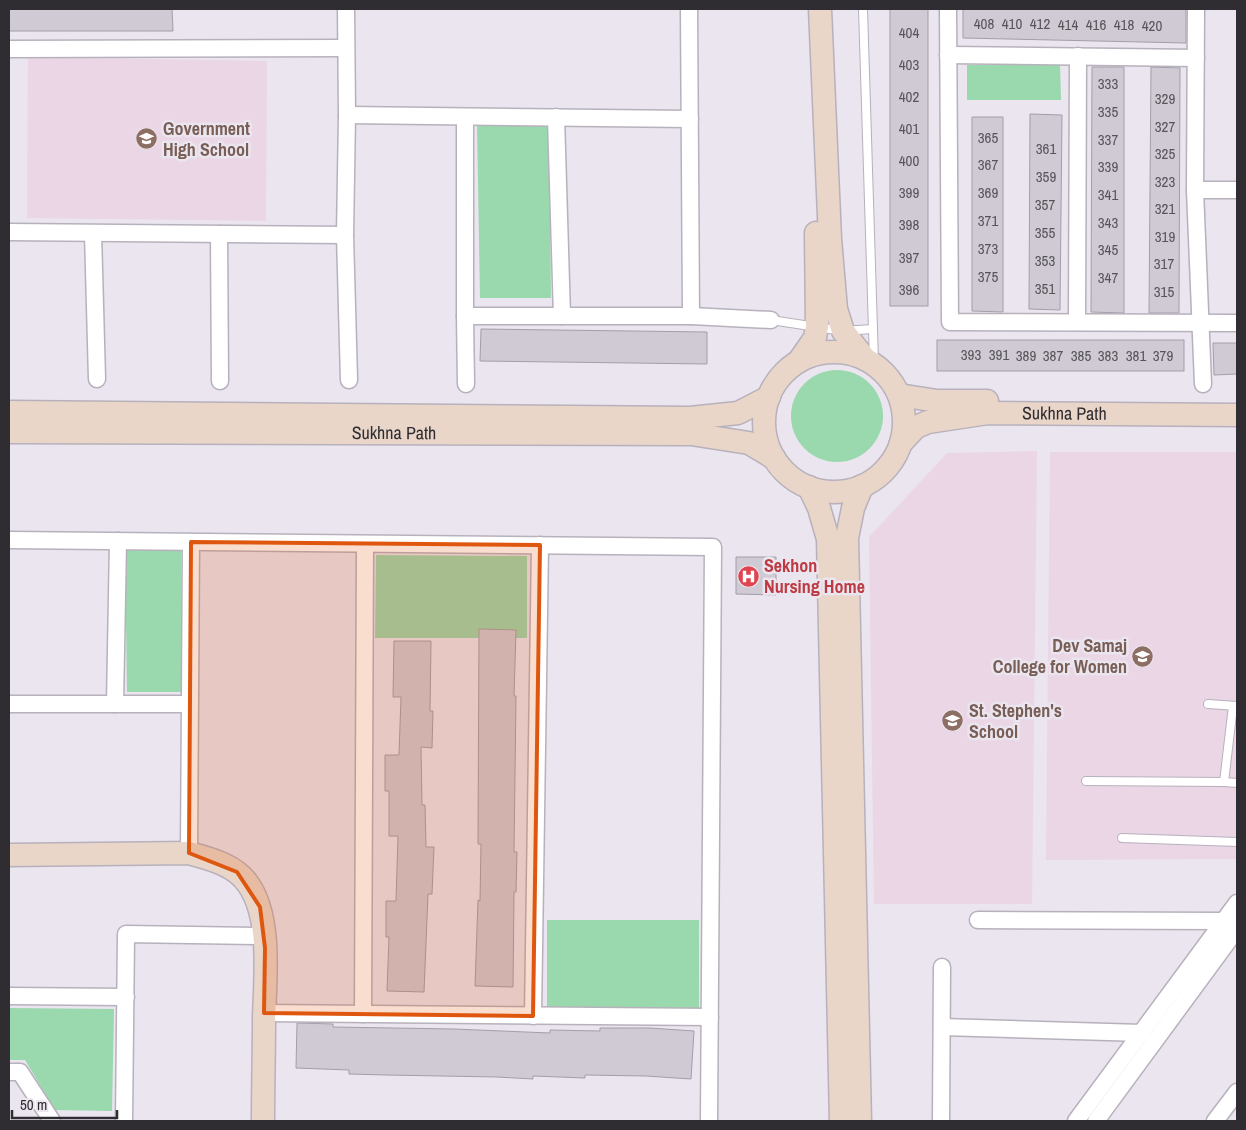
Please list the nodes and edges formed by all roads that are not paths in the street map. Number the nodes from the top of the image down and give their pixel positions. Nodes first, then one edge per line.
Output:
1 (346, 9) edge
2 (689, 9) edge
3 (806, 9) edge
4 (820, 9) edge
5 (863, 9) edge
6 (948, 9) edge
7 (1196, 9) edge
8 (345, 48) junction
9 (9, 49) edge
10 (948, 55) junction
11 (1078, 56) junction
12 (1196, 58) junction
13 (347, 115) junction
14 (465, 117) junction
15 (556, 117) junction
16 (690, 118) junction
17 (1195, 190) junction
18 (1237, 190) edge
19 (9, 232) edge
20 (93, 233) junction
21 (219, 234) junction
22 (345, 236) junction
23 (464, 316) junction
24 (562, 316) junction
25 (692, 316) junction
26 (771, 320) joint
27 (1077, 322) junction
28 (1201, 324) junction
29 (1237, 324) edge
30 (817, 326) junction
31 (873, 329) junction
32 (843, 331) junction
33 (799, 362) junction
34 (869, 362) junction
35 (97, 379) dead end
36 (349, 380) dead end
37 (220, 381) dead end
38 (466, 384) dead end
39 (1203, 384) dead end
40 (899, 395) junction
41 (769, 397) junction
42 (1237, 399) edge
43 (9, 412) edge
44 (1237, 415) edge
45 (9, 432) edge
46 (901, 443) junction
47 (774, 458) junction
48 (862, 486) junction
49 (809, 487) junction
50 (9, 540) edge
51 (118, 541) junction
52 (191, 542) junction
53 (365, 544) junction
54 (540, 545) junction
55 (9, 704) edge
56 (115, 704) junction
57 (189, 704) junction
58 (1208, 704) dead end
59 (1235, 706) edge
60 (1086, 781) dead end
61 (1224, 782) junction
62 (1237, 783) edge
63 (1122, 838) dead end
64 (1237, 842) edge
65 (189, 853) junction
66 (9, 855) edge
67 (1237, 903) edge
68 (978, 920) dead end
69 (1233, 924) edge
70 (264, 936) junction
71 (942, 967) dead end
72 (9, 996) edge
73 (126, 996) junction
74 (264, 1013) junction
75 (363, 1014) junction
76 (534, 1016) junction
77 (710, 1017) junction
78 (942, 1027) junction
79 (1142, 1032) junction
80 (9, 1072) edge
81 (1237, 1092) edge
82 (52, 1121) edge
83 (124, 1121) edge
84 (263, 1121) edge
85 (709, 1121) edge
86 (841, 1121) edge
87 (860, 1121) edge
88 (941, 1121) edge
89 (1076, 1121) edge
90 (1096, 1121) edge
91 (1215, 1121) edge

1 - 8 street
2 - 16 street
3 - 30 main road
4 - 32 main road
5 - 31 lane
6 - 10 street
7 - 12 street
8 - 9 street
8 - 13 street
10 - 11 street
10 - 27 street
11 - 12 street
11 - 27 street
12 - 17 street
13 - 14 street
13 - 22 street
14 - 15 street
14 - 23 street
15 - 16 street
15 - 24 street
16 - 25 street
17 - 18 street
17 - 28 street
19 - 20 street
20 - 21 street
20 - 35 street
21 - 22 street
21 - 37 street
22 - 36 street
23 - 24 street
23 - 38 street
24 - 25 street
25 - 26 street
26 - 30 lane
27 - 28 street
28 - 29 street
28 - 39 street
30 - 32 lane
30 - 33 main road
31 - 32 lane
31 - 34 lane
32 - 34 main road
33 - 34 main road
33 - 41 main road
34 - 40 main road
40 - 42 main road, Sukhna Path
40 - 46 main road
41 - 43 main road, Sukhna Path
41 - 47 main road
44 - 46 main road, Sukhna Path
45 - 47 main road, Sukhna Path
46 - 48 main road
47 - 49 main road
48 - 49 main road
48 - 87 main road
49 - 86 main road
50 - 51 street
51 - 52 street
51 - 56 street
52 - 53 street
52 - 57 street
53 - 54 street
53 - 75 street
54 - 76 street
54 - 77 street
55 - 56 street
56 - 57 street
57 - 65 street
58 - 59 lane
59 - 61 lane
60 - 61 lane
61 - 62 lane
63 - 64 lane
65 - 66 main road
65 - 70 main road
67 - 69 street
68 - 69 street
69 - 79 street
69 - 90 street
70 - 73 street
70 - 74 main road
71 - 78 street
72 - 73 street
73 - 83 street
74 - 75 street
74 - 84 main road
75 - 76 street
76 - 77 street
77 - 85 street
78 - 79 street
78 - 88 street
79 - 89 street
80 - 82 street
81 - 91 street

